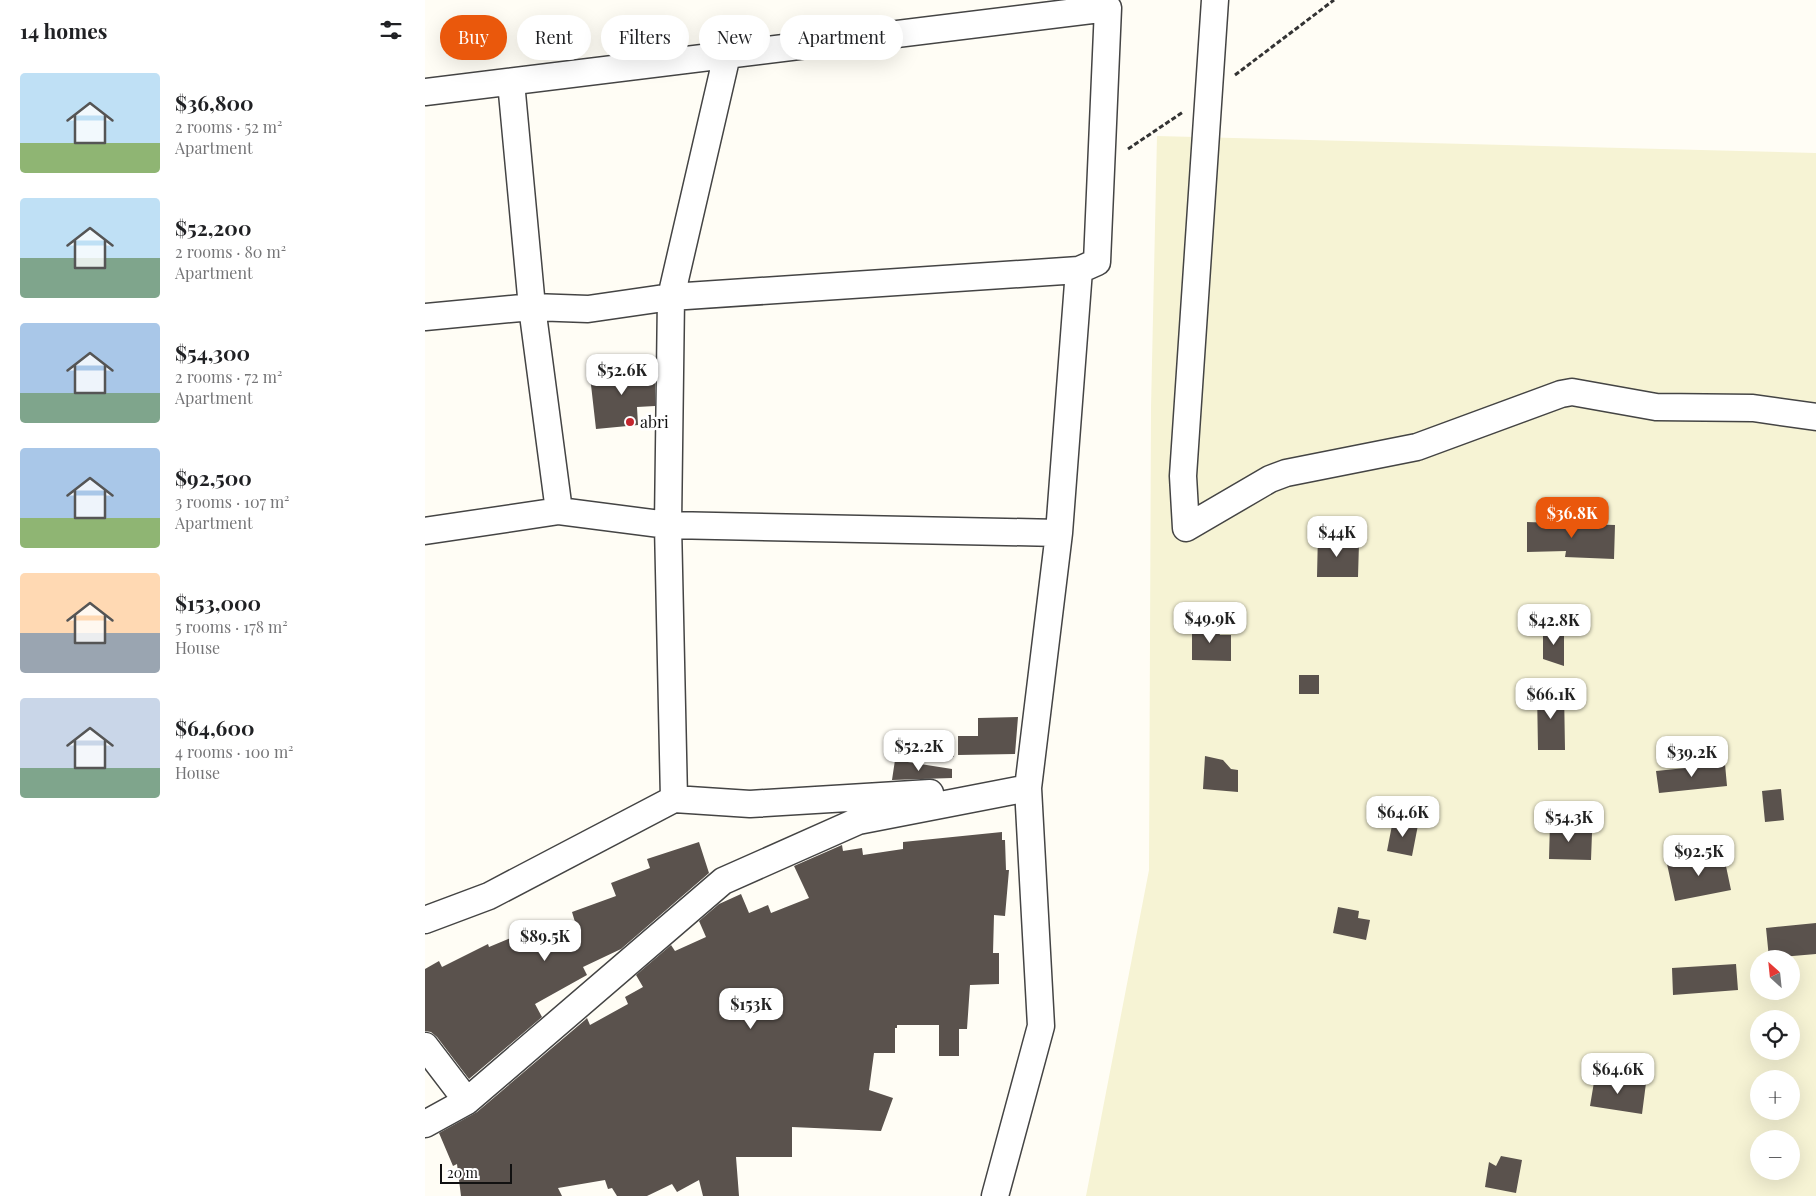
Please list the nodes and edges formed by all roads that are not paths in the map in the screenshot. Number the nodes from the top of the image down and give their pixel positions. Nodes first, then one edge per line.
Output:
1 (1215, 0) edge
2 (770, 50) edge
3 (699, 58) edge
4 (726, 60) edge
5 (511, 82) junction
6 (425, 92) edge
7 (1079, 270) junction
8 (671, 297) junction
9 (532, 307) junction
10 (425, 317) edge
11 (1816, 418) edge
12 (559, 511) junction
13 (668, 525) junction
14 (425, 531) edge
15 (1059, 532) junction
16 (1029, 788) junction
17 (674, 799) junction
18 (425, 920) edge
19 (425, 1046) edge
20 (467, 1102) junction
21 (425, 1124) edge
22 (995, 1196) edge

1 - 11 street
2 - 7 street
3 - 5 street
4 - 8 street
5 - 6 street
5 - 9 street
7 - 8 street
7 - 15 street
8 - 9 street
8 - 13 street
9 - 10 street
9 - 12 street
12 - 13 street
12 - 14 street
13 - 15 street
13 - 17 street
15 - 16 street
16 - 17 street
16 - 20 street
16 - 22 street
17 - 18 street
19 - 20 street
20 - 21 street

